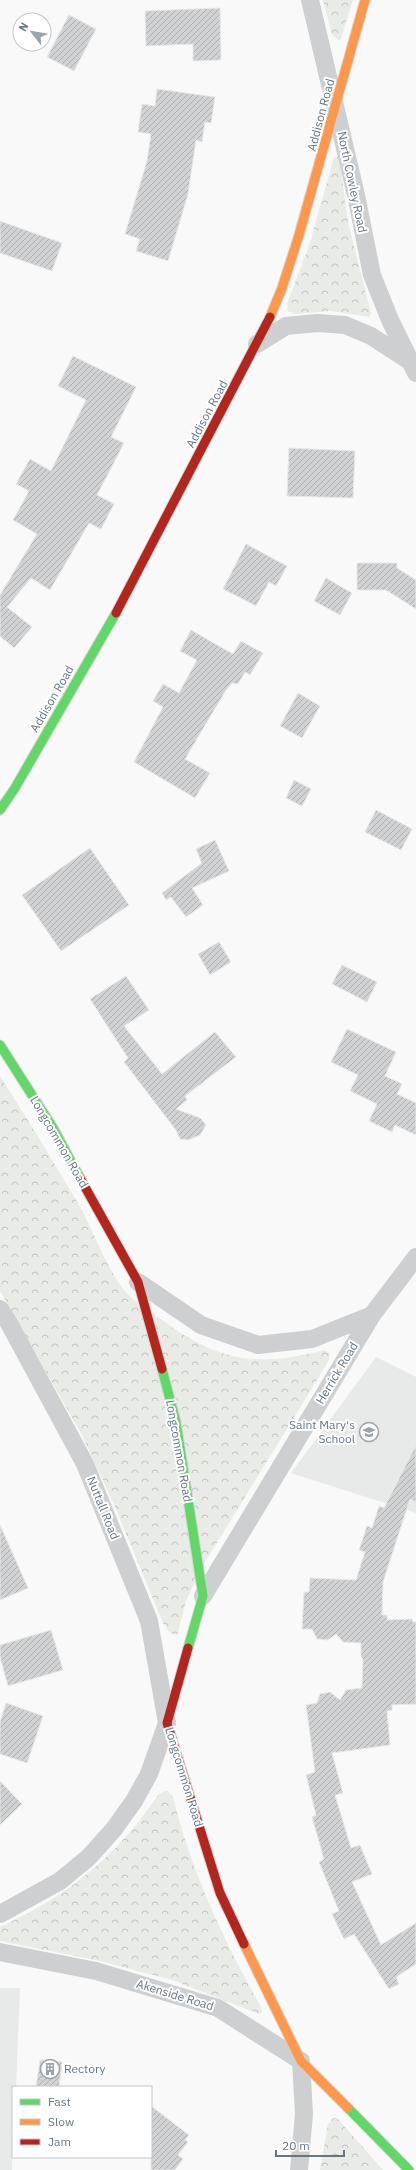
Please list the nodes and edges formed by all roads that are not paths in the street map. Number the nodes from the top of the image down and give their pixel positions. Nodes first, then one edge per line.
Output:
1 (310, 0) edge
2 (365, 0) edge
3 (336, 109) junction
4 (258, 344) junction
5 (412, 367) edge
6 (0, 810) edge
7 (0, 1045) edge
8 (416, 1257) edge
9 (138, 1282) junction
10 (0, 1309) edge
11 (372, 1315) junction
12 (202, 1596) junction
13 (167, 1723) junction
14 (0, 1914) edge
15 (0, 1952) edge
16 (301, 2061) junction
17 (299, 2170) edge
18 (409, 2170) edge

1 - 3 street, North Cowley Road
2 - 3 street, Addison Road
3 - 4 street, Addison Road
3 - 5 street, North Cowley Road
4 - 5 street, North Cowley Road
4 - 6 street, Addison Road
7 - 9 street, Longcommon Road
8 - 11 street, Herrick Road
9 - 11 street, Longcommon Road
9 - 12 street, Longcommon Road
10 - 13 street, Nuttall Road
11 - 12 street, Herrick Road
12 - 13 street, Longcommon Road
13 - 14 street
13 - 16 street, Longcommon Road
15 - 16 street, Akenside Road
16 - 17 street
16 - 18 street, Longcommon Road

